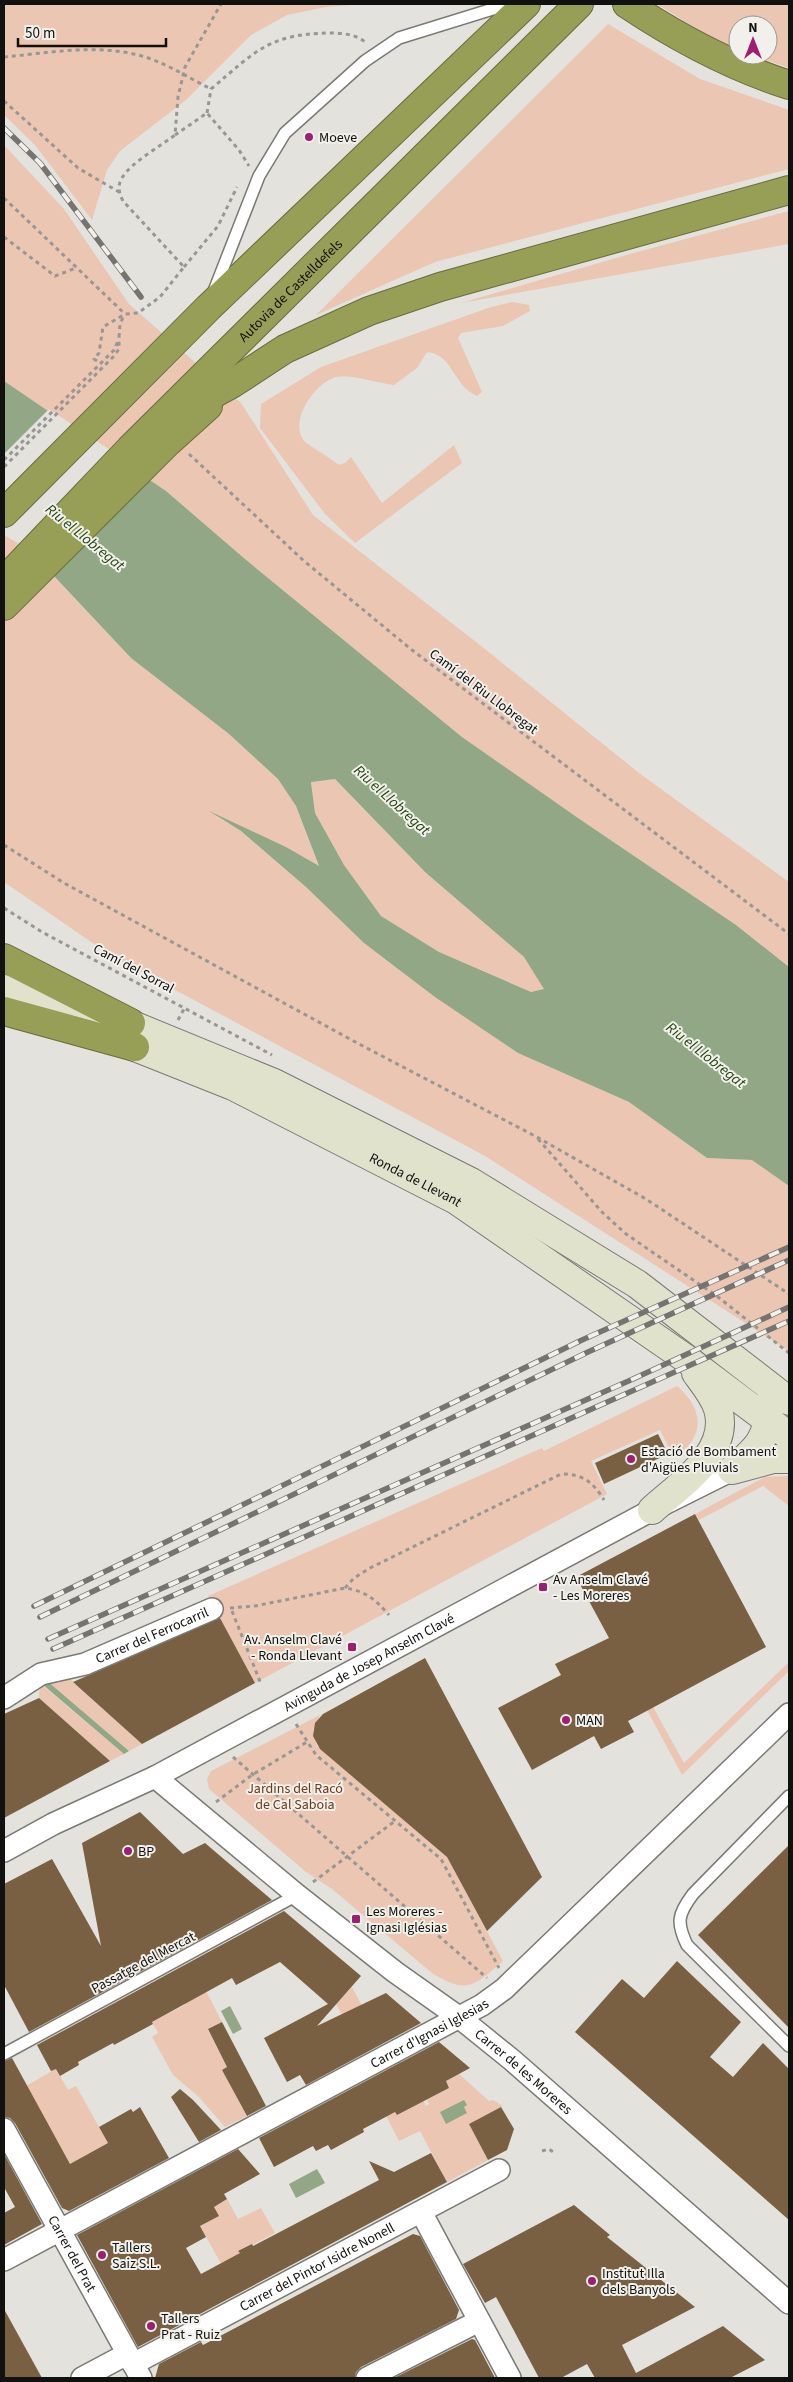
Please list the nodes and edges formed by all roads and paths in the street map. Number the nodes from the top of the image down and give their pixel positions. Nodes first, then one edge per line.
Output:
1 (221, 4) edge
2 (509, 4) edge
3 (526, 4) edge
4 (579, 4) edge
5 (586, 4) edge
6 (627, 4) edge
7 (376, 54) junction
8 (528, 54) junction
9 (4, 57) edge
10 (183, 75) junction
11 (789, 84) edge
12 (211, 89) junction
13 (4, 101) edge
14 (207, 113) junction
15 (175, 136) junction
16 (250, 168) dead end
17 (240, 183) dead end
18 (789, 190) edge
19 (119, 192) junction
20 (4, 198) edge
21 (4, 237) edge
22 (184, 267) junction
23 (76, 268) junction
24 (208, 308) junction
25 (125, 314) junction
26 (119, 337) junction
27 (97, 362) dead end
28 (233, 383) junction
29 (178, 448) junction
30 (130, 449) junction
31 (4, 460) edge
32 (4, 467) edge
33 (4, 513) edge
34 (4, 582) edge
35 (4, 606) edge
36 (4, 845) edge
37 (4, 908) edge
38 (789, 934) edge
39 (4, 958) edge
40 (4, 976) edge
41 (4, 989) edge
42 (4, 1011) edge
43 (133, 1035) junction
44 (256, 1046) dead end
45 (535, 1136) junction
46 (789, 1294) edge
47 (789, 1353) edge
48 (685, 1358) junction
49 (766, 1381) junction
50 (789, 1401) edge
51 (779, 1428) edge
52 (789, 1459) edge
53 (732, 1470) junction
54 (604, 1500) dead end
55 (652, 1510) junction
56 (345, 1588) junction
57 (222, 1609) junction
58 (389, 1615) dead end
59 (261, 1684) dead end
60 (4, 1698) edge
61 (789, 1714) edge
62 (295, 1721) dead end
63 (307, 1742) junction
64 (231, 1755) dead end
65 (252, 1775) junction
66 (155, 1776) junction
67 (789, 1796) edge
68 (216, 1802) dead end
69 (395, 1821) junction
70 (4, 1851) edge
71 (347, 1856) junction
72 (313, 1882) dead end
73 (297, 1895) junction
74 (499, 1969) dead end
75 (488, 1979) dead end
76 (460, 2018) junction
77 (789, 2046) edge
78 (4, 2054) edge
79 (4, 2129) edge
80 (542, 2152) dead end
81 (556, 2154) dead end
82 (499, 2170) dead end
83 (421, 2212) junction
84 (59, 2230) junction
85 (4, 2260) edge
86 (789, 2303) edge
87 (479, 2321) junction
88 (134, 2366) edge
89 (82, 2378) edge
90 (367, 2378) edge
91 (510, 2378) edge

1 - 10 path
2 - 7 lane
3 - 24 highway
4 - 8 highway, Autovia de Castelldefels
5 - 8 highway
6 - 11 highway
7 - 12 path
7 - 24 lane
8 - 30 highway, Autovia de Castelldefels
9 - 10 path
10 - 12 path
10 - 15 path
12 - 14 path
13 - 19 path
14 - 15 path
14 - 16 path
15 - 19 path
17 - 22 path
18 - 28 highway
19 - 22 path
20 - 23 path
21 - 23 path
22 - 25 path
23 - 25 path
24 - 33 highway
25 - 26 path
25 - 27 path
26 - 31 path, bridge
26 - 32 path, bridge
28 - 29 highway
28 - 30 highway
29 - 35 highway
29 - 38 path, Camí del Riu Llobregat
30 - 34 highway, Autovia de Castelldefels
36 - 45 path
37 - 44 path, Camí del Sorral
39 - 43 highway
40 - 43 main road, Ronda de Llevant
41 - 43 main road, Ronda de Llevant
42 - 43 highway
43 - 48 main road, Ronda de Llevant
43 - 49 main road, Ronda de Llevant
45 - 46 path
45 - 47 path
48 - 51 main road, Ronda de Llevant
48 - 55 main road
49 - 50 main road, Ronda de Llevant
49 - 51 main road
51 - 53 main road
52 - 53 main road
53 - 55 street, Avinguda de Josep Anselm Clavé
54 - 56 path
55 - 66 street, Avinguda de Josep Anselm Clavé
56 - 57 path
56 - 58 path
57 - 59 path
57 - 60 street, Carrer del Ferrocarril
61 - 76 street, Carrer d'Ignasi Iglesias
62 - 63 path
63 - 65 path
63 - 69 path
64 - 65 path
65 - 68 path
65 - 71 path
66 - 70 street, Avinguda de Josep Anselm Clavé
66 - 73 street, Carrer de les Moreres
67 - 77 lane
69 - 71 path
69 - 74 path
71 - 72 path
71 - 75 path
73 - 76 street, Carrer de les Moreres
73 - 78 lane, Passatge del Mercat
76 - 84 street, Carrer d'Ignasi Iglesias
76 - 86 street, Carrer de les Moreres
79 - 84 street, Carrer del Prat
80 - 81 path
82 - 83 street, Carrer del Pintor Isidre Nonell
83 - 87 street
83 - 88 street, Carrer del Pintor Isidre Nonell
84 - 85 street, Carrer d'Ignasi Iglesias
84 - 88 street, Carrer del Prat
87 - 90 street
87 - 91 street
88 - 89 street, Carrer del Pintor Isidre Nonell

